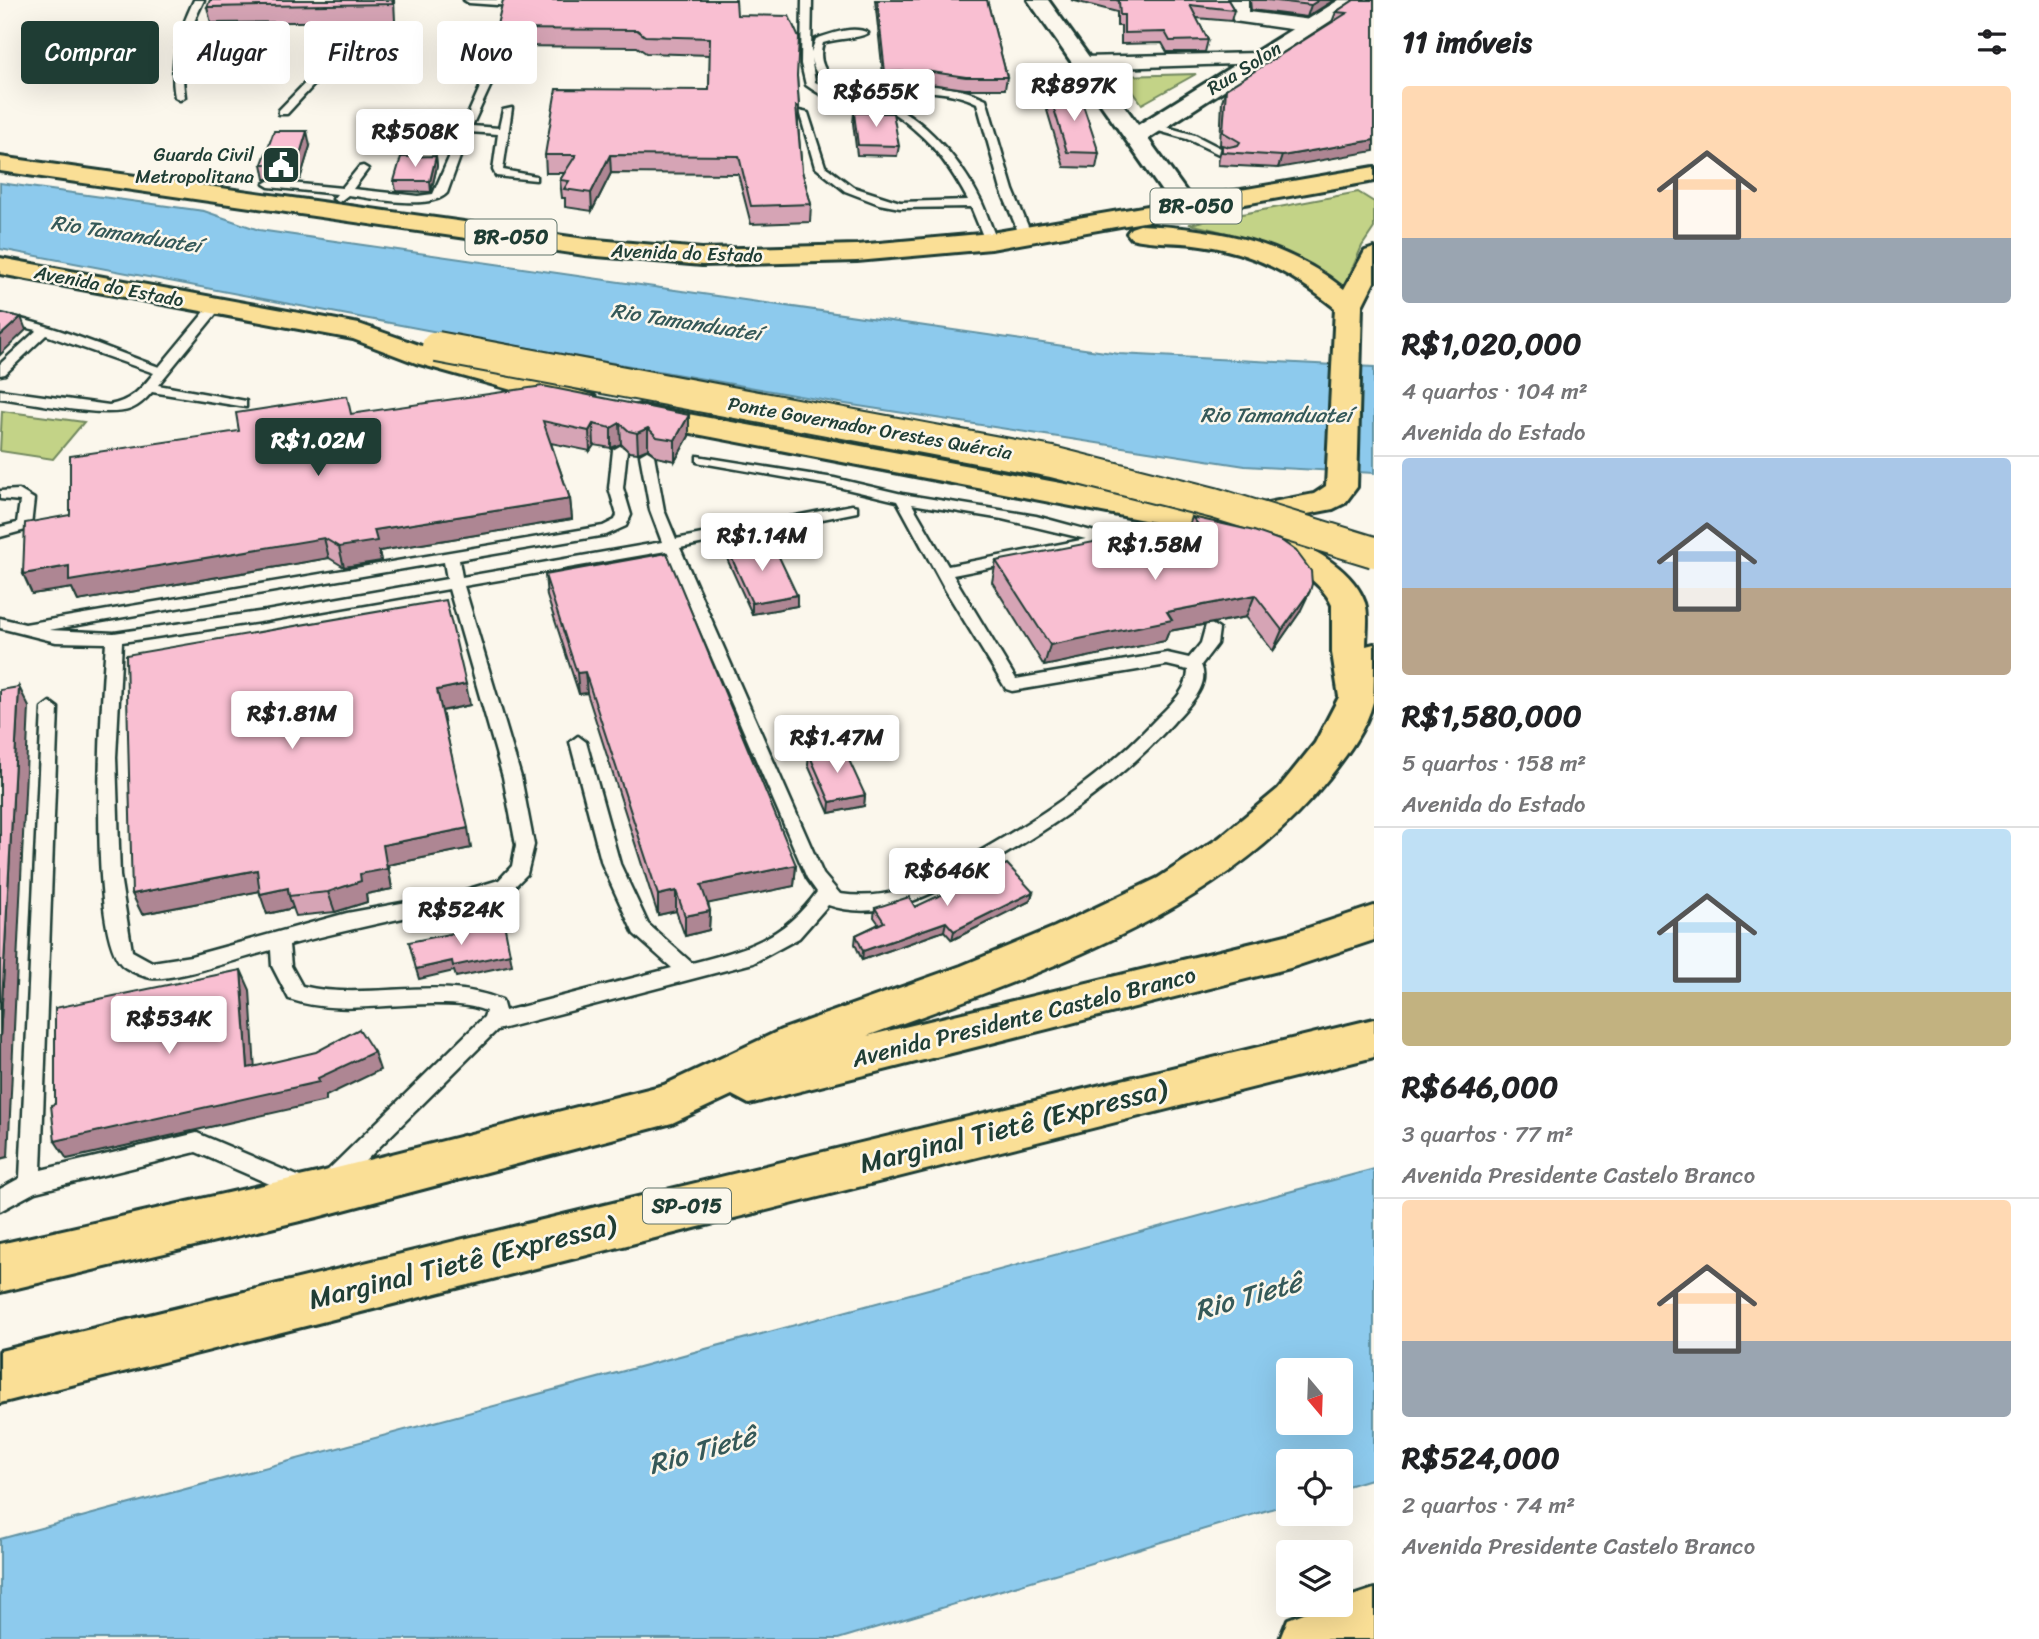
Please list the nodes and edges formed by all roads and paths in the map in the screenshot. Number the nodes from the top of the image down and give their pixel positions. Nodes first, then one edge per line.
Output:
1 (199, 0) edge
2 (469, 0) edge
3 (807, 0) edge
4 (1038, 0) edge
5 (1238, 0) edge
6 (1353, 0) edge
7 (539, 4) edge
8 (1311, 26) junction
9 (863, 33) dead end
10 (1258, 59) junction
11 (1082, 63) junction
12 (310, 84) edge
13 (486, 84) edge
14 (845, 90) junction
15 (180, 97) dead end
16 (508, 110) dead end
17 (895, 110) junction
18 (283, 112) dead end
19 (803, 113) dead end
20 (465, 129) junction
21 (504, 131) junction
22 (1143, 132) junction
23 (1229, 155) edge
24 (0, 164) edge
25 (363, 169) dead end
26 (1372, 177) edge
27 (532, 178) dead end
28 (269, 184) edge
29 (338, 202) junction
30 (977, 203) junction
31 (1186, 208) junction
32 (1026, 236) junction
33 (991, 241) junction
34 (1374, 256) edge
35 (0, 266) edge
36 (216, 306) junction
37 (1349, 313) junction
38 (0, 318) edge
39 (44, 330) junction
40 (359, 332) junction
41 (0, 371) edge
42 (162, 372) junction
43 (149, 387) junction
44 (0, 394) edge
45 (241, 404) dead end
46 (702, 459) dead end
47 (0, 495) edge
48 (902, 498) junction
49 (852, 509) dead end
50 (1202, 521) junction
51 (0, 532) edge
52 (1103, 540) junction
53 (671, 544) junction
54 (1374, 552) edge
55 (450, 556) junction
56 (1163, 564) edge
57 (943, 572) junction
58 (455, 583) junction
59 (0, 623) edge
60 (23, 629) junction
61 (1211, 629) edge
62 (114, 638) junction
63 (1374, 656) edge
64 (1194, 664) junction
65 (1357, 699) junction
66 (50, 708) dead end
67 (578, 742) dead end
68 (826, 893) junction
69 (1374, 923) edge
70 (279, 940) junction
71 (689, 972) junction
72 (491, 1023) junction
73 (1374, 1038) edge
74 (672, 1103) junction
75 (30, 1183) junction
76 (317, 1195) junction
77 (0, 1200) edge
78 (0, 1268) edge
79 (0, 1377) edge
80 (1374, 1616) edge
81 (1308, 1639) edge

1 - 15 lane
2 - 7 lane
3 - 17 lane
4 - 11 street
5 - 8 street
6 - 8 street, Rua Solon
8 - 10 street, Rua Solon
9 - 14 lane
10 - 11 street
10 - 22 street, Rua Solon
11 - 22 street
12 - 18 lane
13 - 20 lane
14 - 17 lane
14 - 32 lane
16 - 21 lane
17 - 30 lane
19 - 30 lane
20 - 21 lane
20 - 29 lane
21 - 27 lane
22 - 23 lane
22 - 31 street
24 - 29 highway, Avenida do Estado / BR-050
25 - 29 lane
26 - 31 highway, Avenida do Estado / BR-050
28 - 29 lane
29 - 33 highway, Avenida do Estado / BR-050
30 - 33 lane
31 - 32 highway, Avenida do Estado / BR-050
32 - 33 highway, Avenida do Estado / BR-050
32 - 37 highway
34 - 37 highway
35 - 36 highway, Avenida do Estado
36 - 40 highway, Avenida do Estado
36 - 42 lane
37 - 50 highway, Avenida do Estado
38 - 39 lane
39 - 41 lane
39 - 42 lane
40 - 50 highway, Avenida do Estado
40 - 54 highway, Ponte Governador Orestes Quércia, bridge
42 - 43 lane
43 - 44 lane
43 - 45 lane
46 - 48 lane
47 - 51 lane
48 - 52 lane
48 - 57 lane
49 - 53 lane
50 - 65 highway, Avenida do Estado
52 - 56 lane
52 - 57 lane
53 - 55 lane
53 - 58 lane
53 - 68 lane
55 - 58 lane
55 - 60 lane
57 - 64 lane
58 - 62 lane
58 - 70 lane
59 - 60 lane
60 - 62 lane
61 - 64 lane
62 - 70 lane
63 - 65 highway
64 - 68 lane
65 - 74 highway
66 - 75 lane
67 - 71 lane
68 - 71 lane
69 - 74 highway, Avenida Presidente Castelo Branco
70 - 72 lane
71 - 72 lane
72 - 76 lane
73 - 79 highway, Marginal Tietê (Expressa) / SP-015
74 - 76 highway
75 - 76 lane
75 - 77 lane
76 - 78 highway
80 - 81 highway

